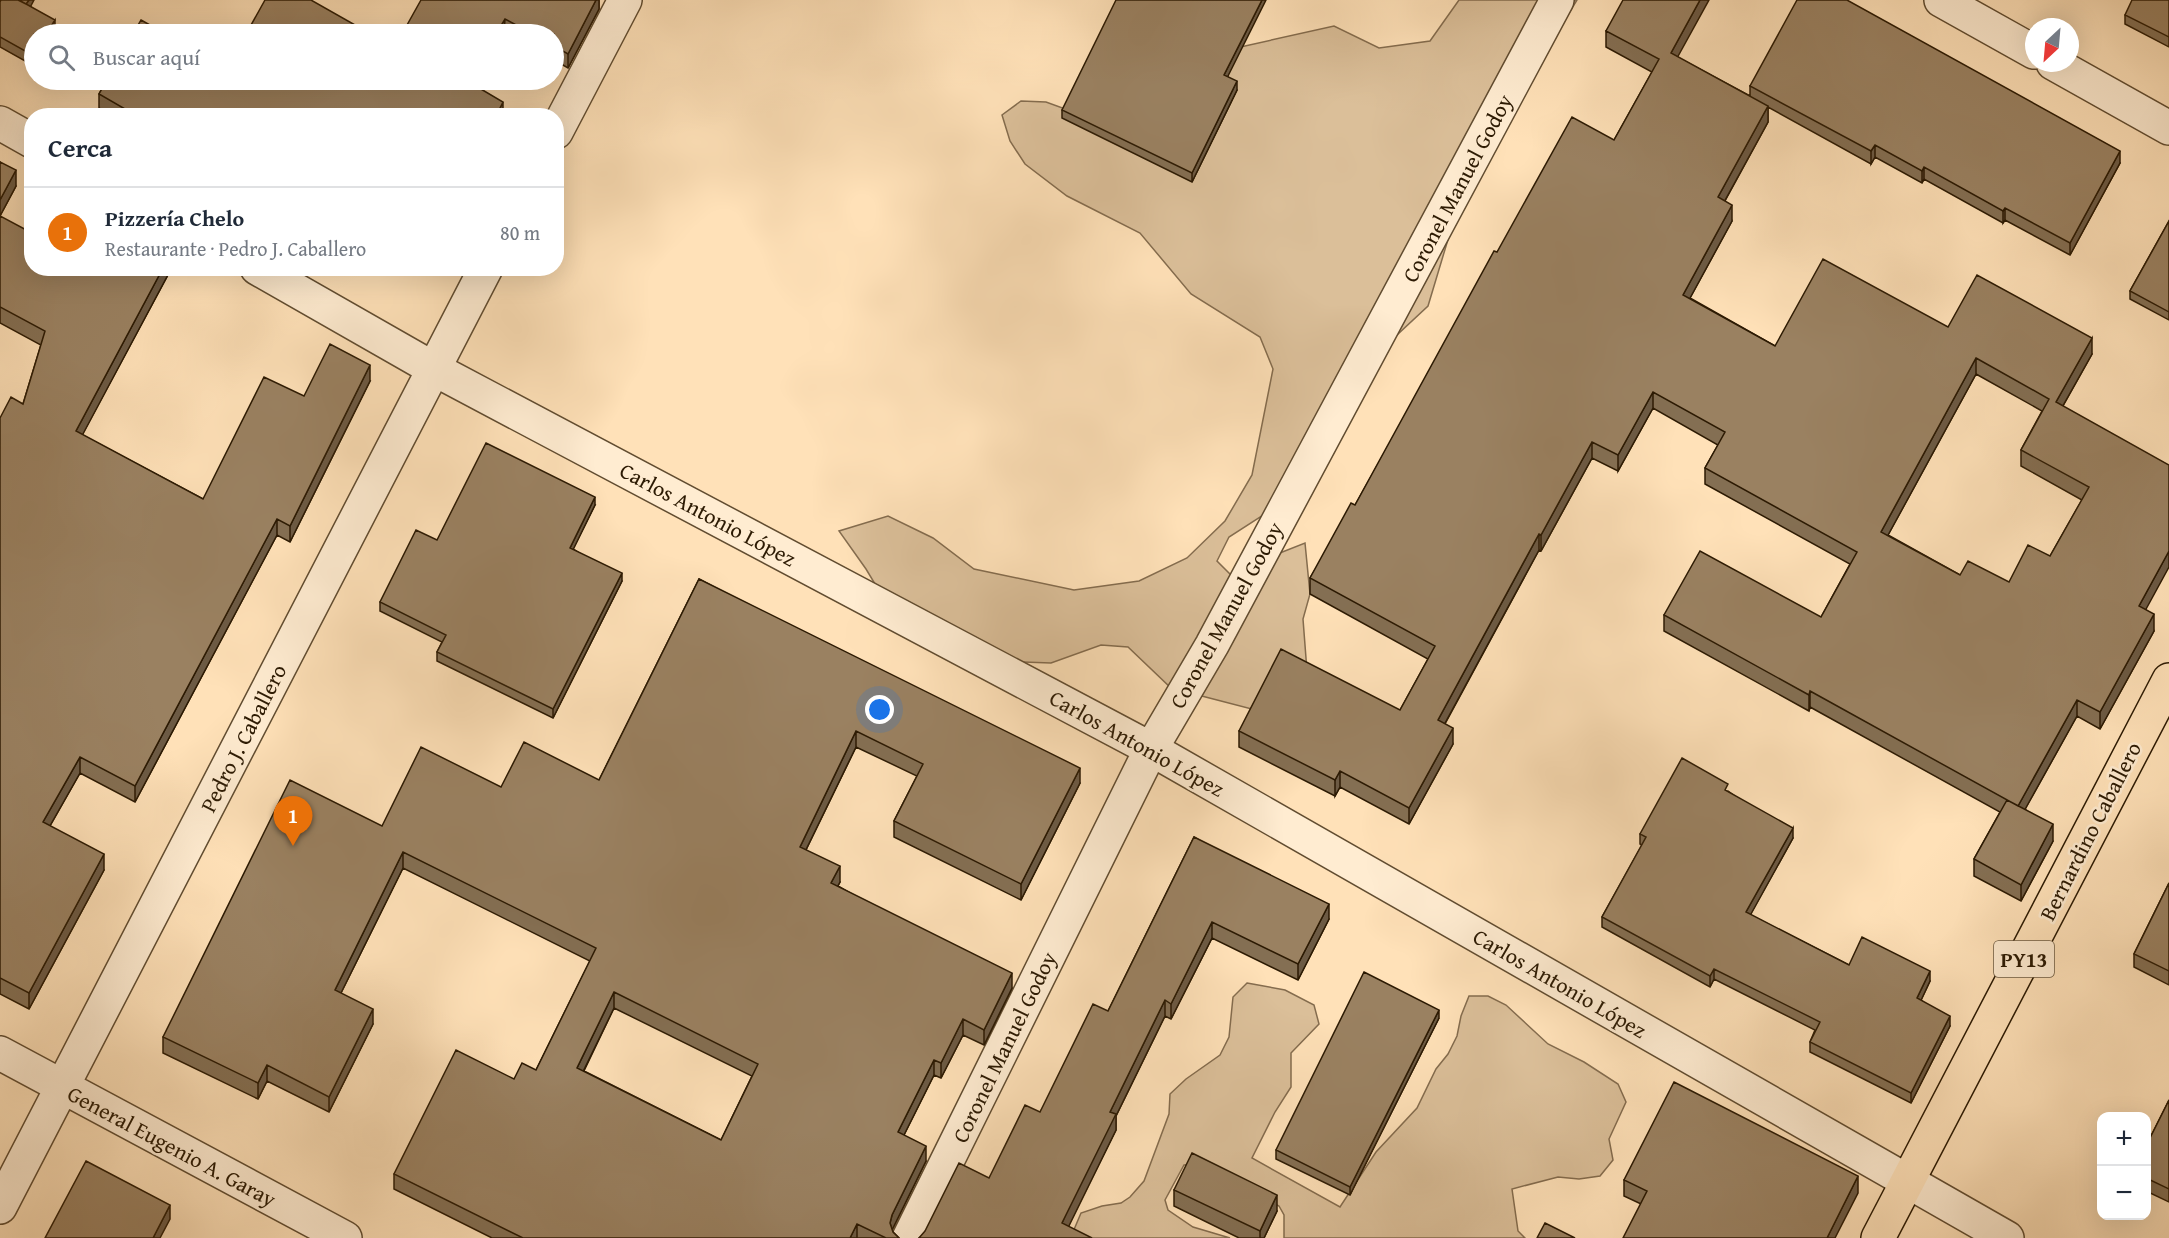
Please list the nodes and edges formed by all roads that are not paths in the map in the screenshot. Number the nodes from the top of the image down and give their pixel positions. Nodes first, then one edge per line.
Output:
1 (625, 0) edge
2 (1557, 0) edge
3 (1941, 0) edge
4 (2025, 47) edge
5 (2069, 72) edge
6 (564, 117) edge
7 (0, 123) edge
8 (2169, 128) edge
9 (24, 136) edge
10 (271, 276) edge
11 (482, 276) edge
12 (434, 369) junction
13 (2169, 680) edge
14 (1151, 749) junction
15 (0, 1053) edge
16 (62, 1087) junction
17 (1908, 1183) junction
18 (0, 1207) edge
19 (345, 1238) edge
20 (909, 1238) edge
21 (1878, 1238) edge
22 (2007, 1238) edge

1 - 6 street
2 - 14 street, Coronel Manuel Godoy
3 - 4 street
5 - 8 street
7 - 9 street
10 - 12 street, Carlos Antonio López
11 - 12 street, Pedro J. Caballero
12 - 14 street, Carlos Antonio López
12 - 16 street, Pedro J. Caballero
13 - 17 highway, Bernardino Caballero / PY13
14 - 17 street, Carlos Antonio López
14 - 20 street, Coronel Manuel Godoy
15 - 16 street, General Eugenio A. Garay
16 - 18 street, Pedro J. Caballero
16 - 19 street, General Eugenio A. Garay
17 - 21 highway, Bernardino Caballero / PY13
17 - 22 street, Carlos Antonio López

